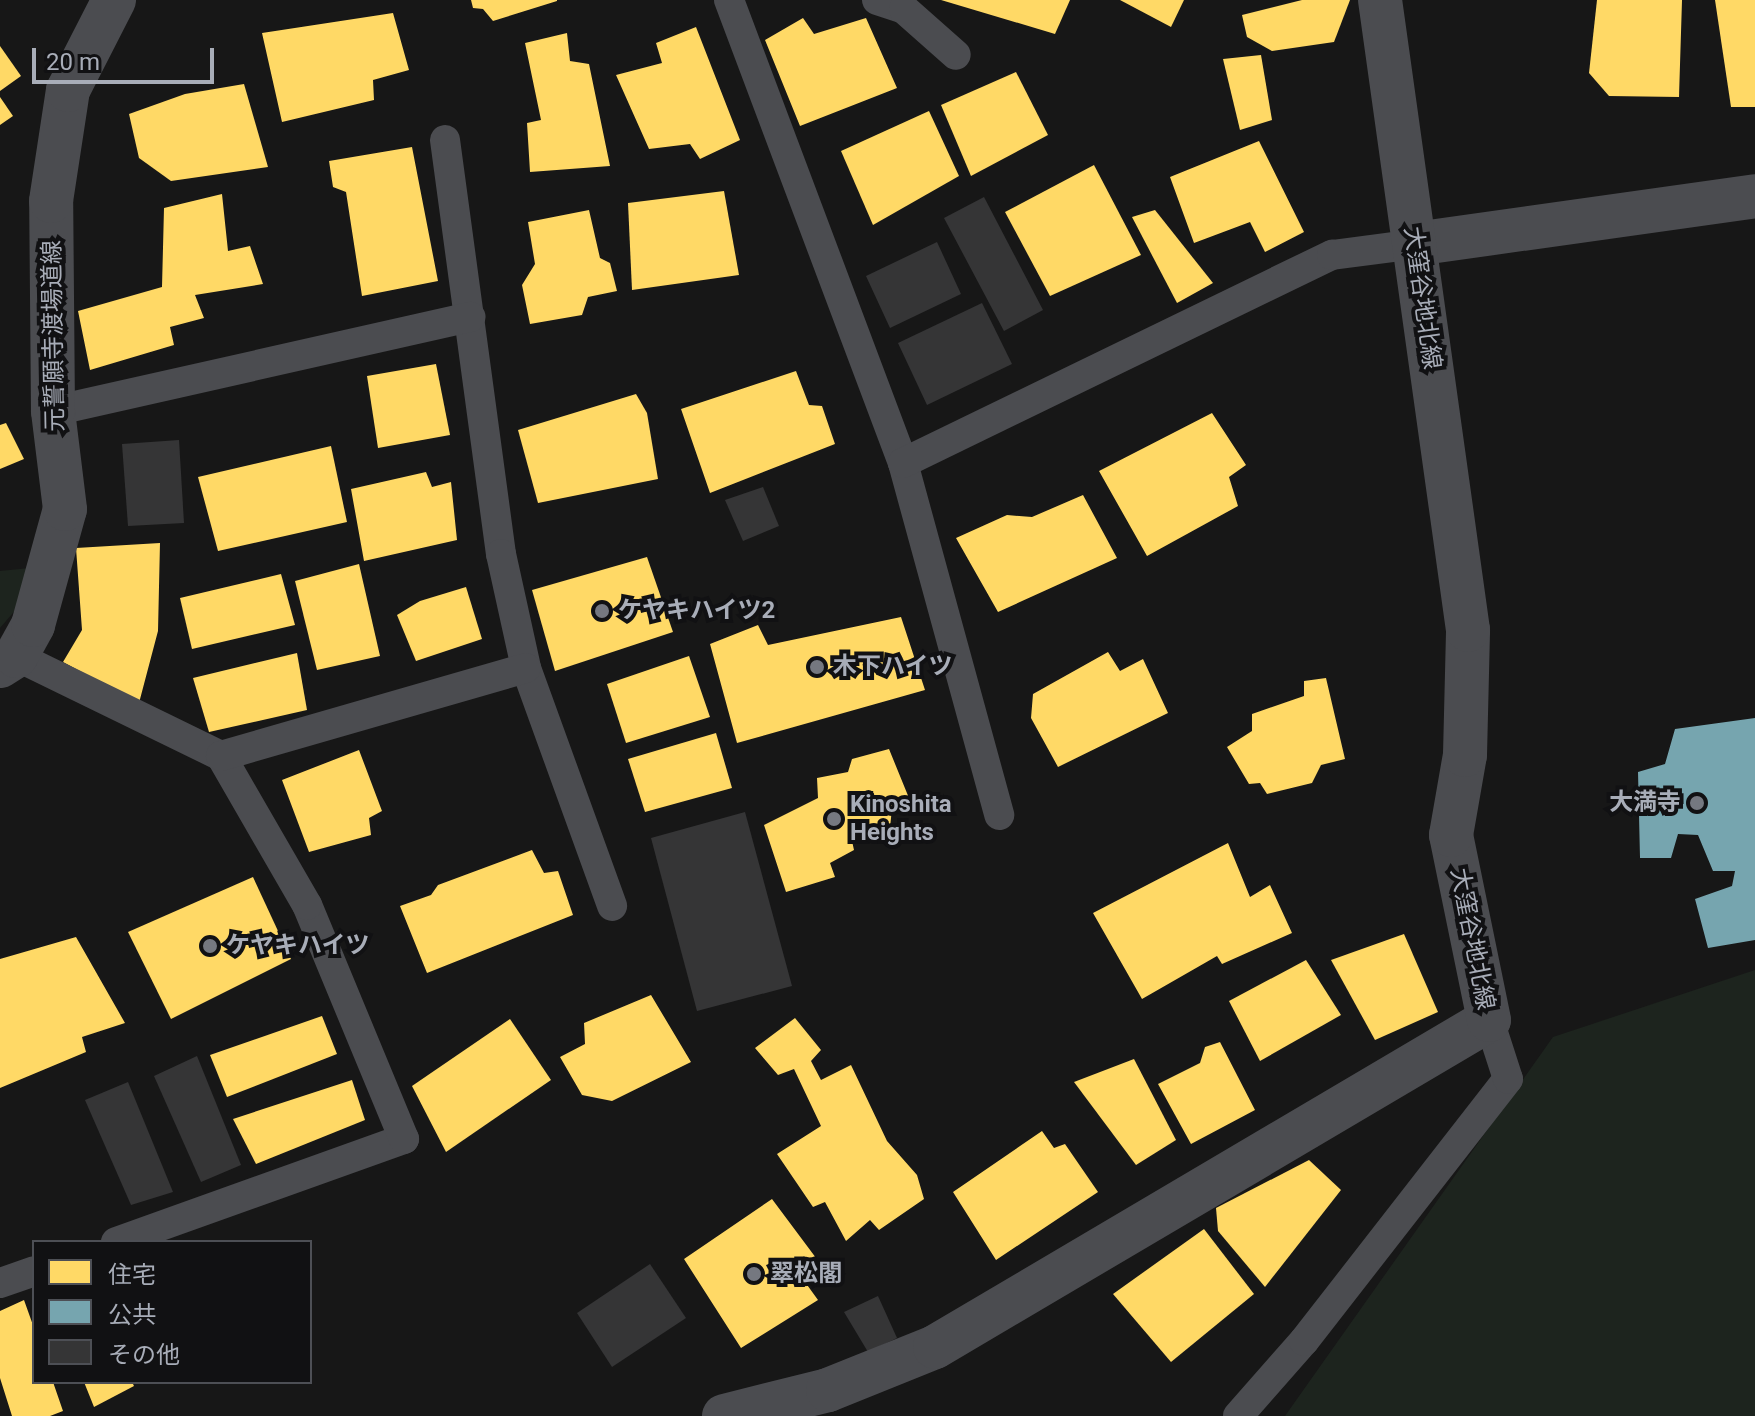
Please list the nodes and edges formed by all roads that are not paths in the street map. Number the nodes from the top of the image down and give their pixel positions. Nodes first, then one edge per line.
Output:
1 (114, 0) edge
2 (729, 0) edge
3 (877, 0) edge
4 (1380, 0) edge
5 (956, 55) dead end
6 (445, 140) dead end
7 (1755, 196) edge
8 (1415, 244) junction
9 (471, 317) junction
10 (53, 411) junction
11 (903, 463) junction
12 (8, 661) edge
13 (526, 668) junction
14 (221, 756) junction
15 (999, 815) dead end
16 (612, 906) dead end
17 (1489, 1020) junction
18 (122, 1240) edge
19 (32, 1272) edge
20 (0, 1283) edge
21 (724, 1416) edge
22 (1238, 1416) edge

1 - 10 street, 元誓願寺渡場道線
2 - 11 lane
3 - 5 lane
4 - 8 street, 大窪谷地北線
6 - 9 lane
7 - 8 street
8 - 11 lane
8 - 17 street, 大窪谷地北線
9 - 10 lane
9 - 13 lane
10 - 12 street, 元誓願寺渡場道線
11 - 15 lane
12 - 14 lane
13 - 14 lane
13 - 16 lane
14 - 18 lane
17 - 21 street, 大窪谷地北線
17 - 22 lane
19 - 20 lane

